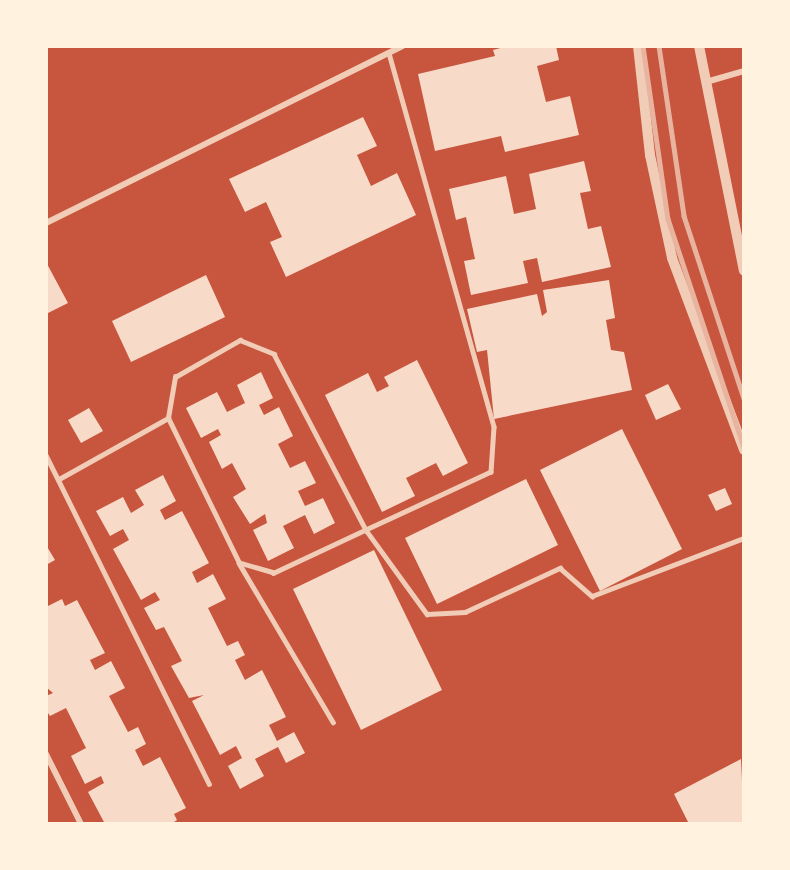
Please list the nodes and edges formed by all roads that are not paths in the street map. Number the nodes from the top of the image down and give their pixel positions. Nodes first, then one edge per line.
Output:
1 (403, 46) edge
2 (638, 46) edge
3 (699, 46) edge
4 (389, 53) junction
5 (744, 71) edge
6 (706, 82) junction
7 (46, 223) edge
8 (744, 271) edge
9 (168, 418) junction
10 (744, 450) edge
11 (46, 455) edge
12 (59, 479) junction
13 (366, 530) junction
14 (744, 538) edge
15 (239, 563) junction
16 (333, 722) dead end
17 (46, 754) edge
18 (209, 784) dead end
19 (81, 824) edge

1 - 4 street
2 - 10 street
3 - 6 street
4 - 7 street
4 - 13 lane
5 - 6 street
6 - 8 street
9 - 12 lane
9 - 13 lane
9 - 15 lane
11 - 12 lane
12 - 18 lane
13 - 14 lane
13 - 15 lane
15 - 16 lane
17 - 19 street

